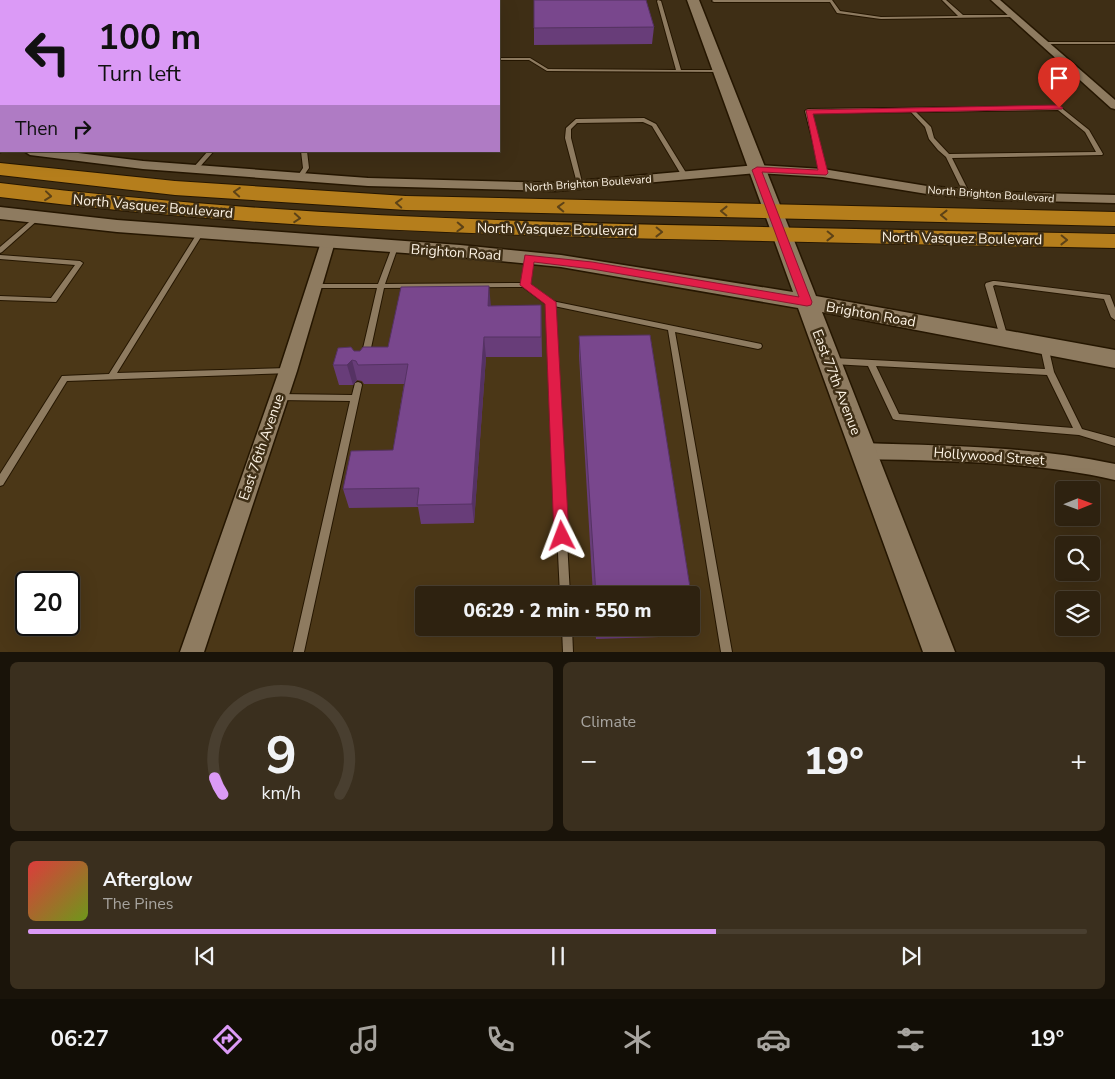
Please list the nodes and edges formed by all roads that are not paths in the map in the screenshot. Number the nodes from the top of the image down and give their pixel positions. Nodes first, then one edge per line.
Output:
1 (660, 0) edge
2 (693, 0) edge
3 (830, 0) edge
4 (944, 0) edge
5 (995, 0) edge
6 (714, 1) edge
7 (1013, 16) junction
8 (962, 17) junction
9 (1043, 43) junction
10 (1115, 43) edge
11 (500, 59) edge
12 (679, 71) junction
13 (719, 71) junction
14 (1115, 106) edge
15 (912, 110) junction
16 (40, 152) edge
17 (210, 152) edge
18 (304, 152) edge
19 (948, 156) junction
20 (0, 169) edge
21 (195, 169) junction
22 (757, 170) junction
23 (823, 173) junction
24 (685, 176) junction
25 (300, 177) junction
26 (580, 186) junction
27 (0, 190) edge
28 (967, 194) junction
29 (1115, 200) edge
30 (773, 212) junction
31 (0, 213) edge
32 (37, 218) junction
33 (1115, 218) edge
34 (201, 232) junction
35 (781, 235) junction
36 (1115, 241) edge
37 (328, 242) junction
38 (395, 247) junction
39 (1, 254) edge
40 (529, 258) junction
41 (525, 285) junction
42 (314, 286) junction
43 (381, 286) junction
44 (0, 298) edge
45 (550, 302) junction
46 (807, 302) junction
47 (1115, 318) edge
48 (671, 328) junction
49 (1004, 338) junction
50 (758, 346) dead end
51 (1044, 346) junction
52 (1115, 359) edge
53 (829, 361) junction
54 (871, 363) junction
55 (362, 367) edge
56 (288, 371) junction
57 (1050, 372) junction
58 (112, 377) junction
59 (358, 384) dead end
60 (279, 397) junction
61 (355, 398) junction
62 (1080, 432) junction
63 (1115, 442) edge
64 (863, 451) junction
65 (1115, 472) edge
66 (0, 482) edge
67 (565, 586) edge
68 (567, 636) edge
69 (192, 652) edge
70 (298, 652) edge
71 (568, 652) edge
72 (727, 652) edge
73 (938, 652) edge

1 - 12 lane
2 - 13 street, East 77th Avenue
3 - 6 lane
3 - 8 lane
4 - 8 lane
5 - 7 street
7 - 8 lane
7 - 9 street
9 - 10 lane
9 - 14 street
11 - 12 lane
12 - 13 lane
13 - 22 street, East 77th Avenue
15 - 19 lane
15 - 19 lane
15 - 23 lane
16 - 21 street, North Brighton Boulevard
17 - 21 lane
18 - 25 lane
19 - 28 lane
30 -> 20 highway, North Vasquez Boulevard
21 - 25 street, North Brighton Boulevard
22 - 23 street, North Brighton Boulevard
22 - 24 street, North Brighton Boulevard
22 - 30 street, East 77th Avenue
23 - 28 street, North Brighton Boulevard
24 - 26 street, North Brighton Boulevard
24 - 26 lane
25 - 26 street, North Brighton Boulevard
27 -> 35 highway, North Vasquez Boulevard
28 - 29 street, North Brighton Boulevard
33 -> 30 highway, North Vasquez Boulevard
30 - 35 street, East 77th Avenue
31 - 32 street, Brighton Road
32 - 34 street, Brighton Road
32 - 39 lane
34 - 37 street, Brighton Road
34 - 58 lane
35 -> 36 highway, North Vasquez Boulevard
35 - 46 street, East 77th Avenue
37 - 38 street, Brighton Road
37 - 42 street, East 76th Avenue
38 - 40 street, Brighton Road
38 - 43 lane
39 - 44 lane
40 - 41 lane
40 - 46 street, Brighton Road
41 - 43 lane
41 - 45 lane
42 - 43 lane
42 - 56 street, East 76th Avenue
43 - 55 lane
45 - 48 lane
45 - 67 lane
46 - 49 street, Brighton Road
46 - 53 street, East 77th Avenue
47 - 49 lane
48 - 50 lane
48 - 72 lane
49 - 51 street, Brighton Road
51 - 52 street, Brighton Road
51 - 57 lane
53 - 54 lane
53 - 64 street, East 77th Avenue
54 - 57 lane
54 - 62 lane
56 - 58 lane
56 - 60 street, East 76th Avenue
57 - 62 lane
58 - 66 lane
59 - 61 lane
60 - 61 lane
60 - 69 street, East 76th Avenue
61 - 70 lane
62 - 63 lane
64 - 65 street, Hollywood Street
64 - 73 street, East 77th Avenue
68 - 71 lane

